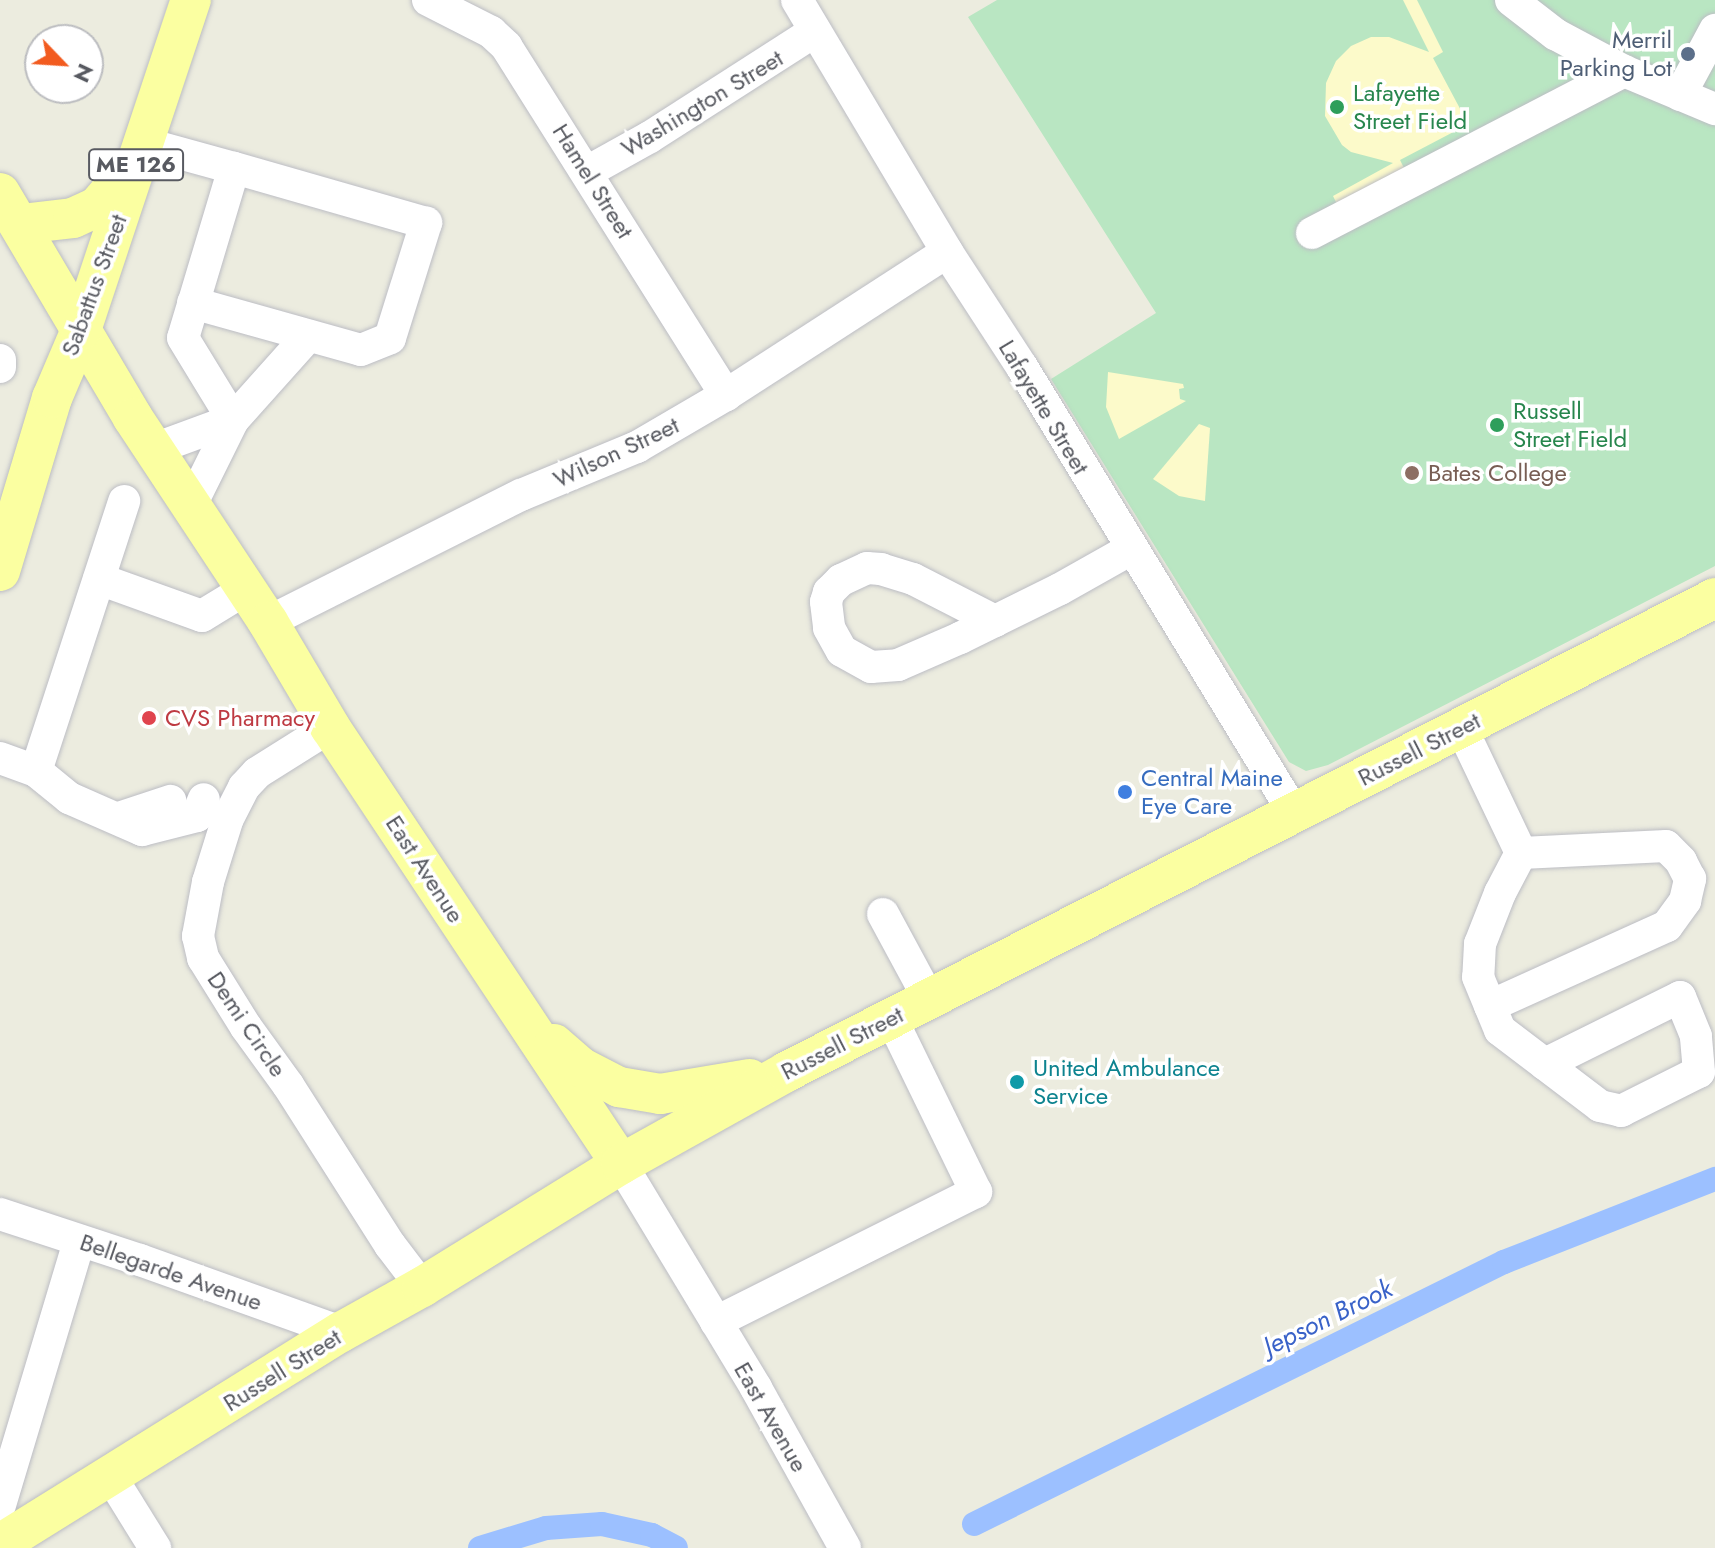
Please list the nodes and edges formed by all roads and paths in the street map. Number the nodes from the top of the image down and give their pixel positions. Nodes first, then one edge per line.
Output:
1 (191, 0) edge
2 (428, 0) edge
3 (797, 0) edge
4 (1511, 0) edge
5 (1715, 30) edge
6 (815, 31) junction
7 (1624, 71) junction
8 (1680, 95) junction
9 (1715, 109) edge
10 (142, 148) junction
11 (234, 168) junction
12 (587, 172) junction
13 (11, 209) edge
14 (1312, 233) dead end
15 (947, 252) junction
16 (193, 303) junction
17 (81, 330) junction
18 (308, 336) junction
19 (0, 360) edge
20 (0, 367) edge
21 (726, 395) junction
22 (233, 420) junction
23 (154, 449) junction
24 (124, 501) dead end
25 (191, 505) junction
26 (1131, 549) junction
27 (0, 571) edge
28 (99, 579) junction
29 (246, 589) junction
30 (1715, 598) edge
31 (995, 621) junction
32 (268, 622) junction
33 (330, 727) junction
34 (1461, 727) junction
35 (0, 758) edge
36 (36, 771) junction
37 (199, 799) junction
38 (1294, 813) junction
39 (1521, 853) junction
40 (883, 914) dead end
41 (929, 999) junction
42 (1490, 1006) junction
43 (524, 1018) junction
44 (891, 1018) junction
45 (1545, 1064) junction
46 (786, 1072) junction
47 (621, 1164) junction
48 (0, 1214) edge
49 (79, 1241) junction
50 (422, 1287) junction
51 (716, 1322) junction
52 (341, 1332) junction
53 (111, 1477) junction
54 (0, 1505) edge
55 (0, 1544) edge
56 (155, 1548) edge
57 (845, 1548) edge

1 - 10 main road, Sabattus Street / ME 126
2 - 12 street, Hamel Street
3 - 6 street, Lafayette Street
4 - 7 street
5 - 8 street
6 - 12 street, Washington Street
6 - 15 street, Lafayette Street
7 - 8 street
7 - 14 street
8 - 9 street
10 - 11 street
10 - 13 main road
10 - 17 main road, Sabattus Street / ME 126
11 - 16 street
11 - 18 street
12 - 21 street, Hamel Street
13 - 17 main road, East Avenue
15 - 21 street, Wilson Street
15 - 26 street, Lafayette Street
16 - 18 street
16 - 22 street
17 - 23 main road, East Avenue
17 - 27 main road, Sabattus Street / ME 126
18 - 22 street
19 - 20 street
21 - 32 street, Wilson Street
22 - 23 street
22 - 25 street
23 - 25 main road, East Avenue
24 - 28 street
25 - 29 main road, East Avenue
26 - 31 street
26 - 38 street, Lafayette Street
28 - 29 street
28 - 36 street
29 - 32 main road, East Avenue
30 - 34 main road, Russell Street
31 - 31 street
32 - 33 main road, East Avenue
33 - 37 street, Demi Circle
33 - 43 main road, East Avenue
34 - 38 main road, Russell Street
34 - 39 street
35 - 36 street
36 - 37 street
37 - 50 street, Demi Circle
38 - 41 main road, Russell Street
39 - 42 street
39 - 42 street
40 - 41 street
41 - 44 main road, Russell Street
42 - 45 street
43 - 46 main road
43 - 47 main road, East Avenue
44 - 46 main road, Russell Street
44 - 51 street
45 - 45 street
46 - 47 main road, Russell Street
47 - 50 main road, Russell Street
47 - 51 street, East Avenue
48 - 49 street, Bellegarde Avenue
49 - 52 street, Bellegarde Avenue
49 - 54 street
50 - 52 main road, Russell Street
51 - 57 street, East Avenue
52 - 53 main road, Russell Street
53 - 55 main road, Russell Street
53 - 56 street

